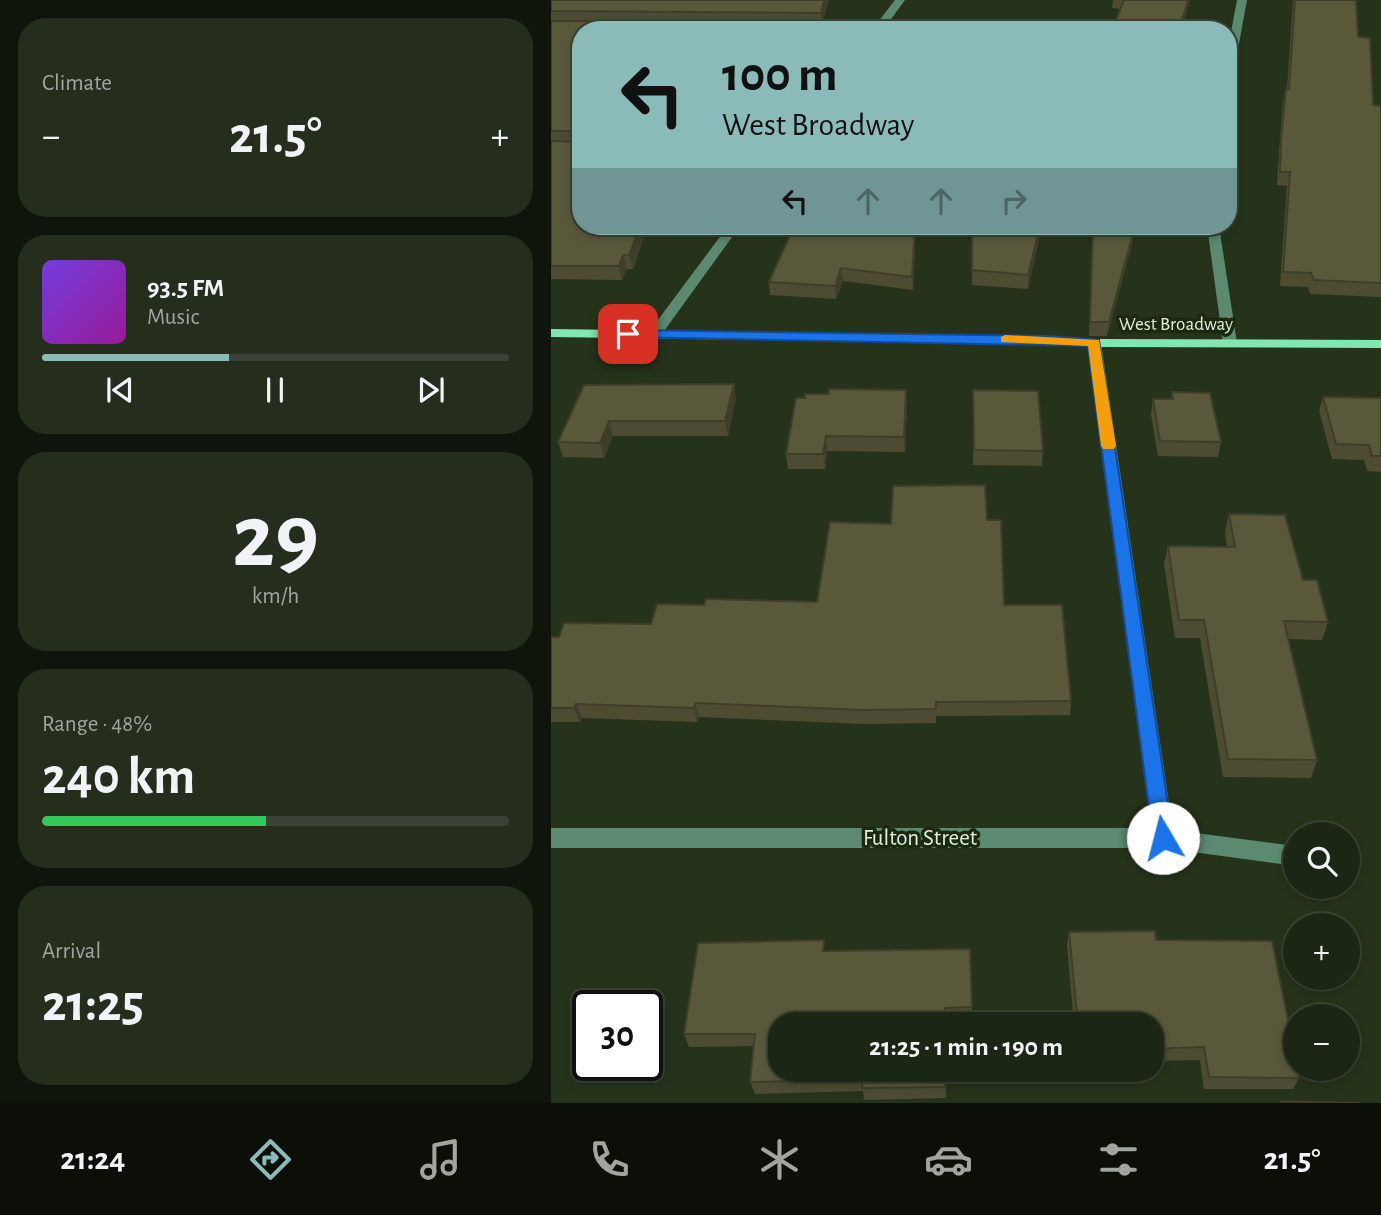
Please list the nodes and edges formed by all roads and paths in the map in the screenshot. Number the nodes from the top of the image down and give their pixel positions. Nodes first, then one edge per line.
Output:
1 (899, 0) edge
2 (1242, 0) edge
3 (884, 21) edge
4 (1237, 27) edge
5 (727, 235) edge
6 (1214, 235) edge
7 (551, 333) edge
8 (654, 335) junction
9 (1230, 342) junction
10 (1094, 343) junction
11 (1381, 344) edge
12 (551, 838) edge
13 (1163, 838) junction
14 (1283, 854) edge

1 - 3 street
2 - 4 street
5 - 8 street
6 - 9 street
7 - 8 main road, West Broadway
8 - 10 main road, West Broadway
9 - 10 main road, West Broadway
9 - 11 main road, West Broadway
10 - 13 street
12 - 13 street, Fulton Street
13 - 14 street, Fulton Street

